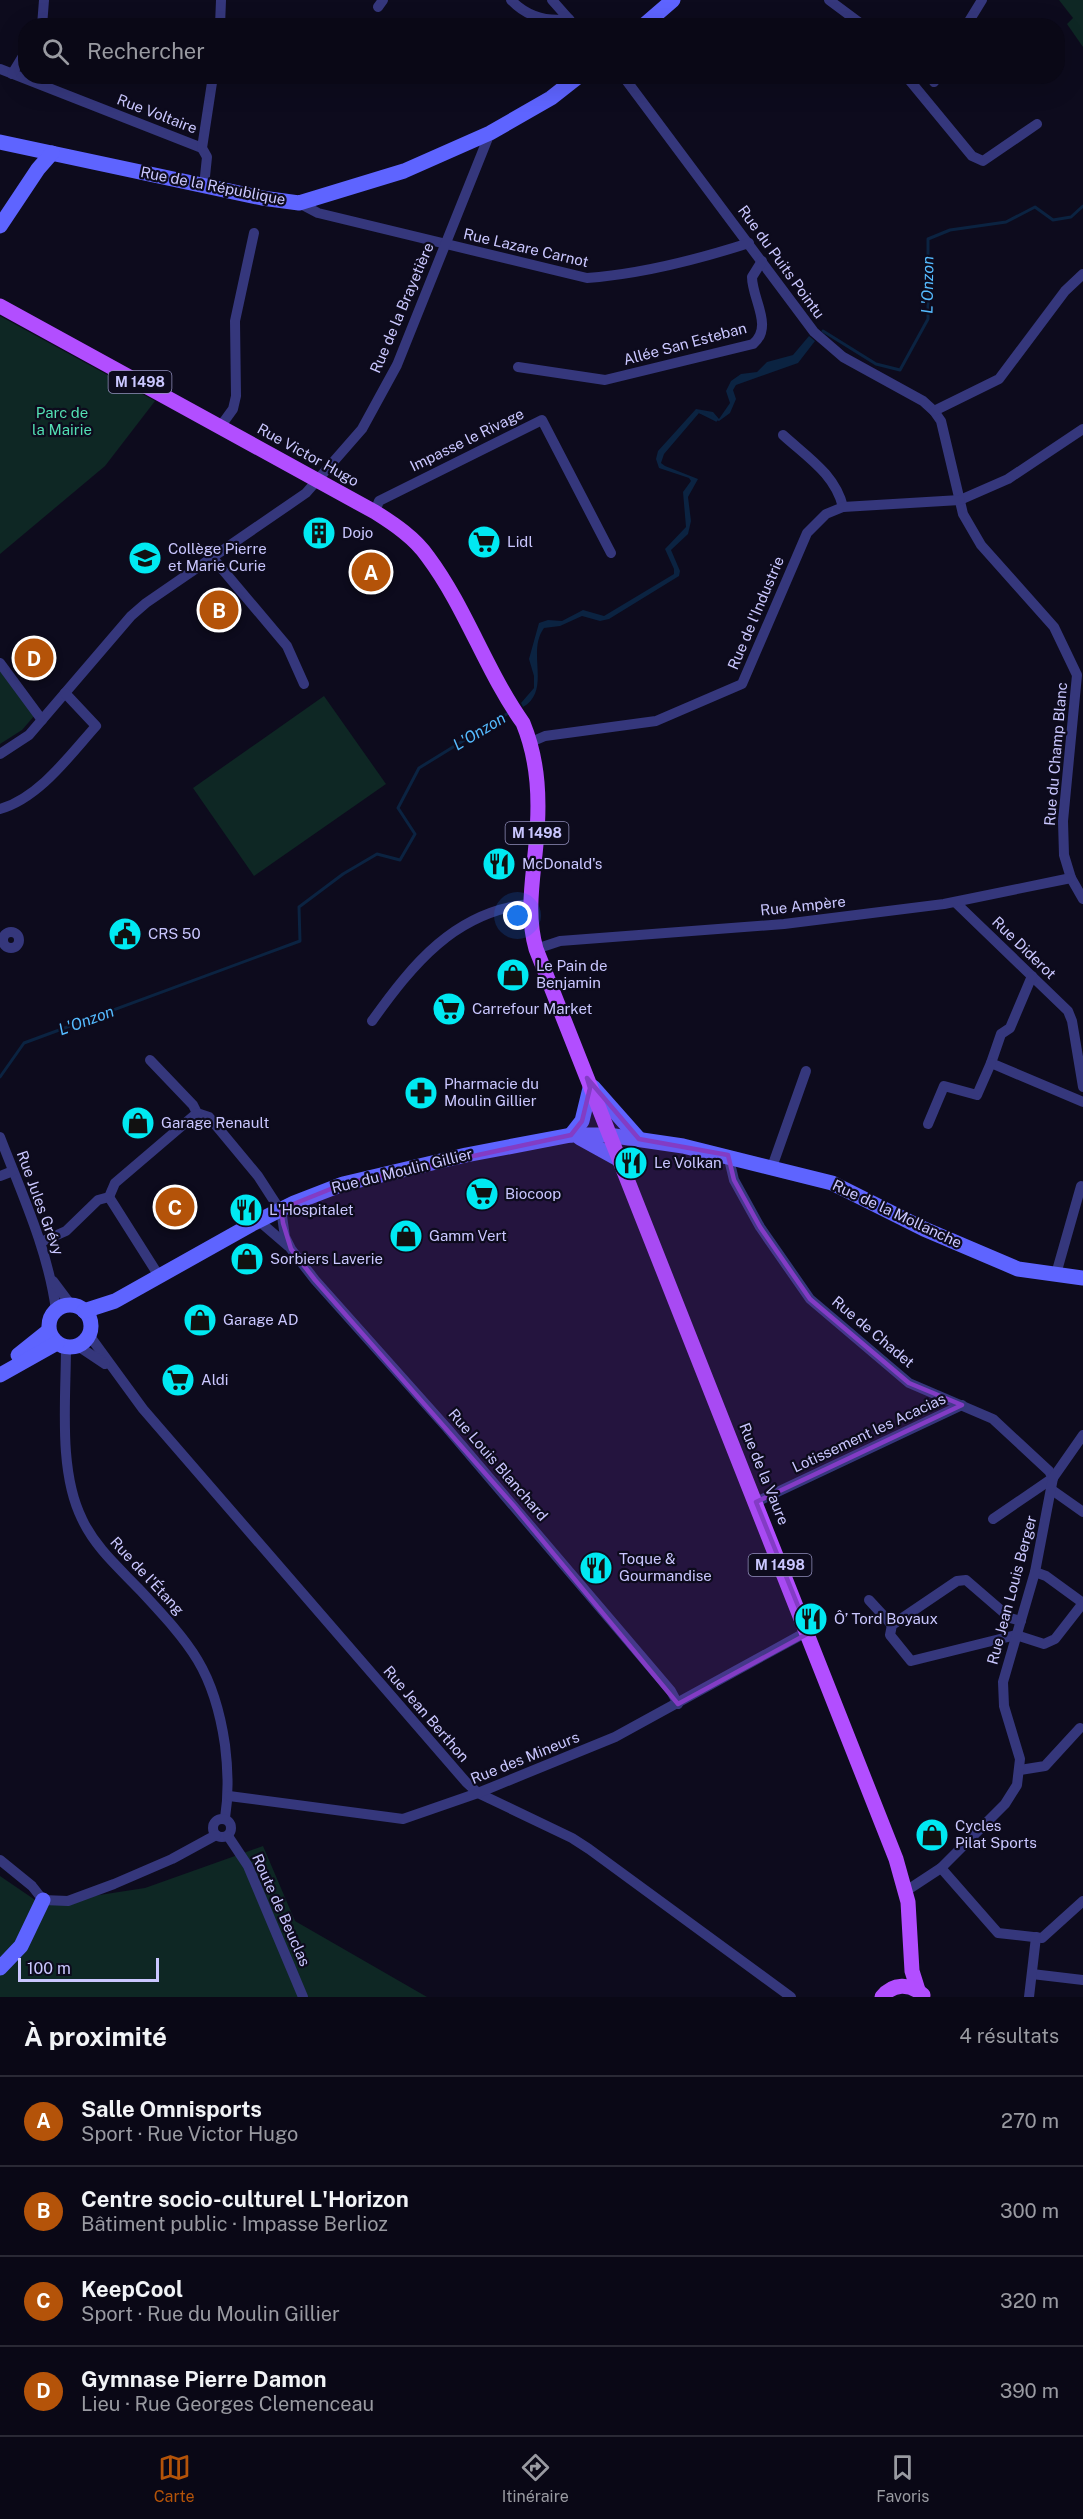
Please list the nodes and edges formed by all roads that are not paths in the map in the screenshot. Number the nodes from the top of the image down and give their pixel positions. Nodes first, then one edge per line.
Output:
1 (44, 0) edge
2 (221, 0) edge
3 (511, 0) edge
4 (552, 0) edge
5 (673, 0) edge
6 (829, 0) edge
7 (982, 0) edge
8 (43, 18) edge
9 (220, 18) edge
10 (539, 18) edge
11 (568, 18) edge
12 (652, 18) edge
13 (853, 18) edge
14 (971, 18) edge
15 (18, 64) edge
16 (0, 69) edge
17 (12, 74) junction
18 (18, 76) edge
19 (38, 84) edge
20 (212, 84) edge
21 (569, 84) edge
22 (629, 84) edge
23 (913, 84) edge
24 (1037, 124) dead end
25 (490, 133) junction
26 (0, 142) edge
27 (202, 148) junction
28 (52, 153) junction
29 (204, 186) junction
30 (299, 203) junction
31 (0, 226) edge
32 (254, 233) dead end
33 (749, 243) junction
34 (446, 245) junction
35 (762, 261) junction
36 (1083, 274) edge
37 (0, 306) edge
38 (518, 367) dead end
39 (934, 411) junction
40 (220, 427) junction
41 (1083, 429) edge
42 (783, 435) dead end
43 (318, 482) junction
44 (960, 500) junction
45 (843, 507) junction
46 (375, 512) junction
47 (611, 553) dead end
48 (212, 557) junction
49 (0, 663) edge
50 (304, 684) dead end
51 (1080, 688) edge
52 (65, 693) junction
53 (42, 720) junction
54 (531, 742) junction
55 (0, 754) edge
56 (0, 809) edge
57 (1071, 878) junction
58 (1083, 899) edge
59 (956, 903) junction
60 (530, 904) junction
61 (537, 949) junction
62 (1032, 976) junction
63 (372, 1021) dead end
64 (150, 1060) dead end
65 (991, 1063) junction
66 (806, 1071) dead end
67 (589, 1083) junction
68 (1083, 1087) edge
69 (1083, 1102) edge
70 (197, 1113) junction
71 (928, 1124) dead end
72 (608, 1135) junction
73 (574, 1136) junction
74 (0, 1137) edge
75 (639, 1139) junction
76 (728, 1155) junction
77 (618, 1159) junction
78 (772, 1167) junction
79 (13, 1170) junction
80 (0, 1176) edge
81 (1081, 1186) dead end
82 (109, 1197) junction
83 (280, 1210) junction
84 (259, 1221) junction
85 (40, 1242) junction
86 (291, 1249) junction
87 (1056, 1274) junction
88 (159, 1276) junction
89 (1083, 1278) edge
90 (78, 1317) junction
91 (62, 1342) junction
92 (110, 1367) junction
93 (0, 1369) edge
94 (0, 1375) edge
95 (962, 1405) junction
96 (1083, 1435) edge
97 (1053, 1478) junction
98 (1052, 1490) junction
99 (756, 1502) junction
100 (1083, 1512) edge
101 (993, 1519) dead end
102 (1035, 1572) junction
103 (868, 1600) dead end
104 (1083, 1603) edge
105 (1021, 1621) junction
106 (892, 1625) junction
107 (809, 1633) junction
108 (1016, 1635) junction
109 (678, 1704) junction
110 (1080, 1728) dead end
111 (1020, 1770) junction
112 (478, 1793) junction
113 (229, 1796) junction
114 (225, 1818) junction
115 (216, 1835) junction
116 (228, 1836) junction
117 (0, 1860) edge
118 (941, 1868) junction
119 (906, 1891) junction
120 (43, 1900) junction
121 (1083, 1900) edge
122 (1036, 1938) junction
123 (911, 1947) junction
124 (0, 1968) edge
125 (1032, 1974) junction
126 (1083, 1980) edge
127 (896, 1987) junction
128 (921, 1993) edge
129 (303, 1997) edge
130 (791, 1997) edge
131 (882, 1997) edge
132 (1029, 1997) edge

1 - 8 street
2 - 9 street
3 - 10 street
4 - 11 street
5 - 12 main road
6 - 13 street
7 - 14 street
15 - 17 street
16 - 17 street, Rue Voltaire
17 - 18 street, Rue Voltaire
19 - 27 street, Rue Voltaire
20 - 27 street
21 - 25 main road, Rue de la République
22 - 33 street, Rue du Puits Pointu
23 - 24 street
25 - 30 main road, Rue de la République
25 - 34 street, Rue de la Brayetière
26 - 28 main road, Rue de la République
27 - 29 street
28 - 29 main road, Rue de la République
28 - 31 main road
29 - 30 main road, Rue de la République
30 - 34 street, Rue Lazare Carnot
32 - 40 street
33 - 34 street, Rue Lazare Carnot
33 - 35 street, Rue du Puits Pointu
34 - 43 street, Rue de la Brayetière
35 - 38 street, Allée San Esteban
35 - 39 street, Rue du Puits Pointu
36 - 39 street
37 - 40 main road, Rue Victor Hugo / M 1498
39 - 44 street
40 - 43 main road, Rue Victor Hugo / M 1498
41 - 44 street
42 - 45 street
43 - 46 main road, Rue Victor Hugo / M 1498
43 - 48 street, Rue de la Brayetière
44 - 45 street, Rue de l'Industrie
44 - 51 street, Rue du Champ Blanc
45 - 54 street, Rue de l'Industrie
46 - 47 street, Impasse le Rivage
46 - 54 main road, Rue Victor Hugo / M 1498
48 - 50 street
48 - 52 street, Rue de la Brayetière
49 - 53 street
51 - 57 street, Rue du Champ Blanc
52 - 53 street, Rue de la Brayetière
52 - 56 street
53 - 55 street, Rue de la Brayetière
54 - 60 main road, M 1498
57 - 58 street, Rue du Champ Blanc
57 - 59 street, Rue Ampère
59 - 61 street, Rue Ampère
59 - 62 street, Rue Diderot
60 - 61 main road, M 1498
60 - 63 street
61 - 67 main road, M 1498
62 - 65 street
62 - 68 street, Rue Diderot
64 - 70 street
65 - 69 street
65 - 71 street
66 - 78 street
67 - 72 main road, M 1498
67 - 73 main road
67 - 75 main road
70 - 82 street
70 - 83 street
72 - 73 main road, Rue du Moulin Gillier
72 - 75 main road, Rue du Moulin Gillier
72 - 77 main road, M 1498
73 - 77 main road
73 - 83 main road, Rue du Moulin Gillier
74 - 79 street, Rue Jules Grévy
75 - 76 main road, Rue de la Mollanche
76 - 78 main road, Rue de la Mollanche
76 - 95 street, Rue de Chadet
77 - 99 main road, Rue de la Vaure / M 1498
78 - 87 main road, Rue de la Mollanche
79 - 80 street
79 - 85 street, Rue Jules Grévy
81 - 87 street
82 - 85 street
82 - 88 street
83 - 84 main road, Rue du Moulin Gillier
83 - 86 street, Rue Louis Blanchard
84 - 86 street, Rue Louis Blanchard
84 - 88 main road, Rue du Moulin Gillier
85 - 90 street, Rue Jules Grévy
86 - 109 street, Rue Louis Blanchard
87 - 89 main road, Rue de la Mollanche
88 - 90 main road, Rue du Moulin Gillier
90 - 91 main road
90 - 91 main road
90 - 92 street, Rue Jules Grévy
91 - 92 street
91 - 93 main road
91 - 94 main road
91 - 113 street, Rue de l'Étang
92 - 112 street, Rue Jean Berthon
95 - 97 street, Rue de Chadet
95 - 99 street, Lotissement les Acacias
96 - 97 street
97 - 98 street, Rue Jean Louis Berger
97 - 101 street
98 - 100 street
98 - 102 street, Rue Jean Louis Berger
99 - 107 main road, Rue de la Vaure / M 1498
102 - 104 street
102 - 105 street, Rue Jean Louis Berger
103 - 106 street
104 - 108 street
105 - 106 street
105 - 108 street, Rue Jean Louis Berger
106 - 108 street
107 - 109 street, Rue des Mineurs
107 - 119 main road, Rue de la Vaure / M 1498
108 - 111 street, Rue Jean Louis Berger
109 - 112 street, Rue des Mineurs
110 - 111 street
111 - 118 street
112 - 113 street, Rue des Mineurs
112 - 130 street, Rue Jean Berthon
113 - 114 street, Rue de l'Étang
114 - 115 street, Rue de l'Étang
114 - 116 street, Rue de l'Étang
115 - 116 street
115 - 120 street
116 - 129 street, Route de Beuclas
117 - 120 street
118 - 119 street
118 - 122 street
119 - 123 main road, Rue de la Vaure / M 1498
120 - 124 main road
121 - 122 street
122 - 125 street
123 - 127 main road, M 1498
123 - 128 main road, M 1498
125 - 126 street
125 - 132 street
127 - 128 main road, M 1498
127 - 131 main road

